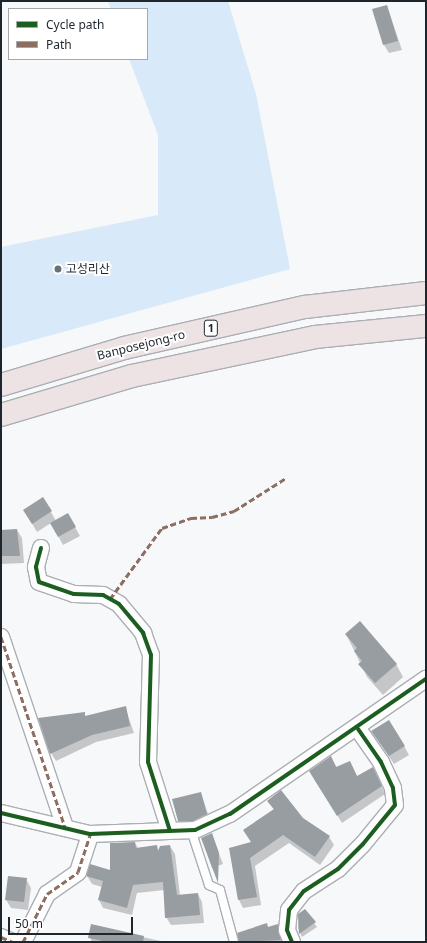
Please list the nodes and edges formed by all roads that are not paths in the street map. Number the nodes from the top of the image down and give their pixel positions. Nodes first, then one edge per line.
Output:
1 (426, 293) edge
2 (426, 326) edge
3 (1, 385) edge
4 (1, 415) edge
5 (41, 548) dead end
6 (1, 637) edge
7 (426, 679) edge
8 (358, 729) junction
9 (1, 813) edge
10 (65, 827) junction
11 (192, 830) junction
12 (170, 831) junction
13 (90, 834) junction
14 (1, 937) edge
15 (13, 942) edge
16 (23, 942) edge
17 (234, 942) edge
18 (292, 942) edge

1 - 3 highway, Banposejong-ro / 1
2 - 4 highway
5 - 12 street
6 - 10 street
7 - 8 street
8 - 11 street
8 - 18 street
9 - 10 street
10 - 13 street
11 - 12 street
11 - 17 lane
12 - 13 street
13 - 16 street
14 - 15 street

